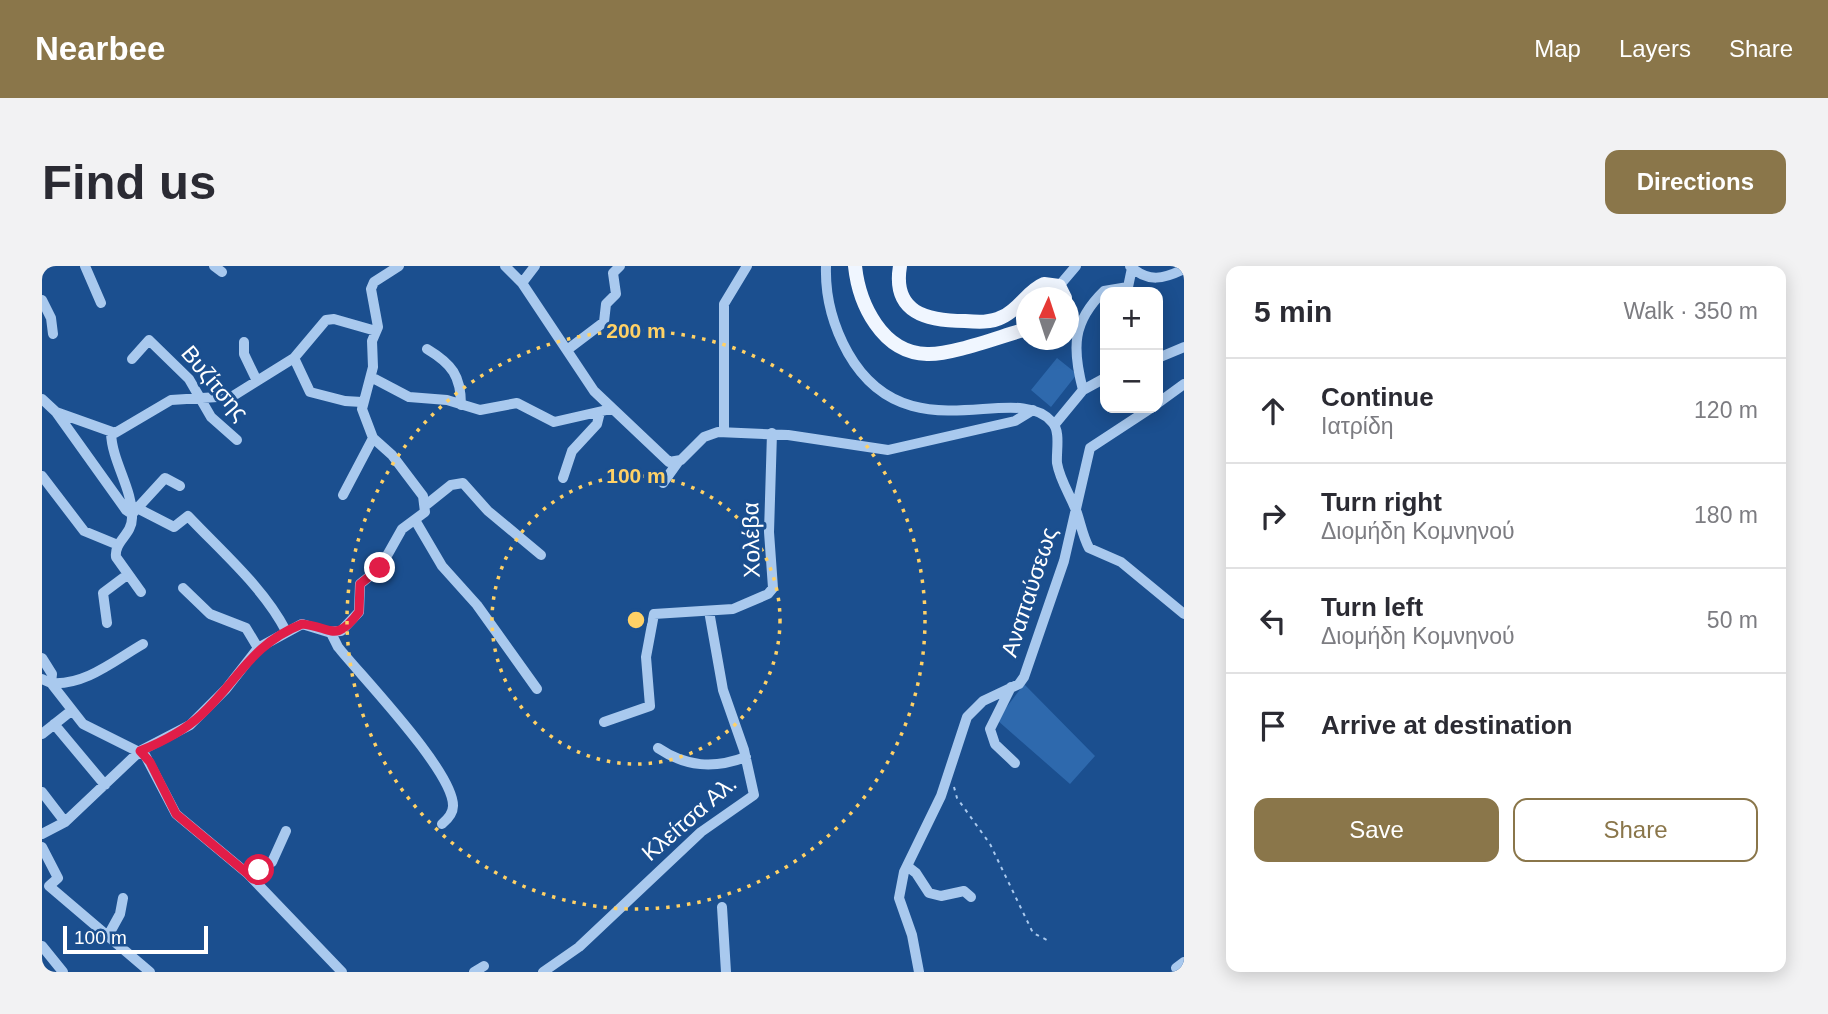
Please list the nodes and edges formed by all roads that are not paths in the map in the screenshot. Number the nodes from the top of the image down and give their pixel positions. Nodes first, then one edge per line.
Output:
1 (85, 266) edge
2 (399, 266) edge
3 (505, 266) edge
4 (535, 266) edge
5 (620, 266) edge
6 (747, 266) edge
7 (826, 266) edge
8 (855, 266) edge
9 (900, 266) edge
10 (1076, 266) edge
11 (1131, 267) edge
12 (1184, 269) edge
13 (522, 284) junction
14 (1038, 287) edge
15 (1054, 287) edge
16 (1065, 287) edge
17 (42, 300) edge
18 (101, 303) dead end
19 (1016, 307) edge
20 (376, 331) junction
21 (1016, 332) edge
22 (53, 334) dead end
23 (244, 342) dead end
24 (1184, 347) edge
25 (427, 349) dead end
26 (567, 349) junction
27 (1163, 356) edge
28 (294, 358) junction
29 (132, 359) dead end
30 (372, 377) junction
31 (1100, 380) edge
32 (257, 381) junction
33 (1184, 384) edge
34 (1083, 390) junction
35 (202, 398) junction
36 (42, 399) edge
37 (1163, 399) edge
38 (362, 402) junction
39 (461, 405) junction
40 (611, 409) junction
41 (1033, 410) junction
42 (56, 412) junction
43 (600, 412) junction
44 (1143, 413) edge
45 (1055, 424) junction
46 (724, 432) junction
47 (111, 433) junction
48 (772, 433) junction
49 (373, 438) junction
50 (237, 440) dead end
51 (678, 462) junction
52 (42, 476) edge
53 (563, 478) dead end
54 (663, 483) dead end
55 (180, 486) dead end
56 (343, 495) dead end
57 (426, 505) junction
58 (135, 511) junction
59 (1076, 512) junction
60 (415, 520) junction
61 (118, 545) junction
62 (541, 555) dead end
63 (127, 575) junction
64 (183, 588) dead end
65 (141, 592) dead end
66 (709, 611) junction
67 (1184, 614) edge
68 (107, 623) dead end
69 (286, 631) junction
70 (331, 633) junction
71 (143, 644) dead end
72 (258, 648) junction
73 (42, 658) edge
74 (47, 681) edge
75 (1011, 687) junction
76 (537, 689) dead end
77 (71, 711) junction
78 (604, 722) dead end
79 (54, 724) junction
80 (42, 734) edge
81 (658, 748) dead end
82 (140, 751) junction
83 (746, 757) junction
84 (1015, 763) dead end
85 (105, 785) junction
86 (42, 792) edge
87 (65, 822) junction
88 (442, 824) dead end
89 (286, 831) dead end
90 (42, 834) edge
91 (42, 847) edge
92 (907, 866) junction
93 (248, 874) junction
94 (46, 889) edge
95 (971, 897) dead end
96 (123, 898) dead end
97 (722, 907) dead end
98 (108, 934) junction
99 (42, 946) edge
100 (63, 972) edge
101 (150, 972) edge
102 (342, 972) edge
103 (543, 972) edge
104 (726, 972) edge
105 (919, 972) edge

1 - 18 street
2 - 20 street
3 - 13 street
4 - 13 street
5 - 26 street
6 - 46 street
7 - 41 street
8 - 21 main road
9 - 19 main road
10 - 16 street
11 - 12 street
11 - 34 street
13 - 26 street
14 - 15 main road
17 - 22 street
20 - 28 street
20 - 30 street
23 - 32 street
24 - 27 street
25 - 39 street
26 - 40 street
28 - 32 street
28 - 38 street
29 - 35 street, Βυζίτσης
30 - 38 street
30 - 39 street
31 - 34 street
32 - 35 street
33 - 37 street
34 - 45 street
35 - 47 street
35 - 50 street, Βυζίτσης
36 - 42 street
38 - 49 street
39 - 43 street
40 - 43 street
40 - 51 street
41 - 45 street
41 - 48 street
42 - 47 street
42 - 58 street
43 - 53 street
44 - 59 street, Αναπαύσεως
45 - 59 street
46 - 48 street
46 - 51 street
47 - 58 street
48 - 66 street, Χολέβα
49 - 56 street
49 - 57 street
51 - 54 street
52 - 61 street
55 - 58 street
57 - 60 street
57 - 62 street
58 - 61 street
58 - 69 street
59 - 67 street
59 - 75 street, Αναπαύσεως
60 - 70 street
60 - 76 street
61 - 63 street
63 - 65 street
63 - 68 street
64 - 72 street
66 - 78 street, Χολέβα
66 - 83 street, Κλείτσα Αλ.
69 - 70 street
69 - 72 street
70 - 88 street
71 - 74 street
72 - 82 street
73 - 74 street
74 - 77 street
75 - 84 street
75 - 92 street, Αναπαύσεως
77 - 79 street
77 - 82 street
79 - 80 street
79 - 85 street
81 - 83 street
82 - 85 street
82 - 93 street
83 - 103 street, Κλείτσα Αλ.
85 - 87 street
86 - 87 street
87 - 90 street
89 - 93 street
91 - 94 street
92 - 95 street
92 - 105 street, Αναπαύσεως
93 - 102 street
94 - 98 street
96 - 98 street
97 - 104 street
98 - 101 street
99 - 100 street

